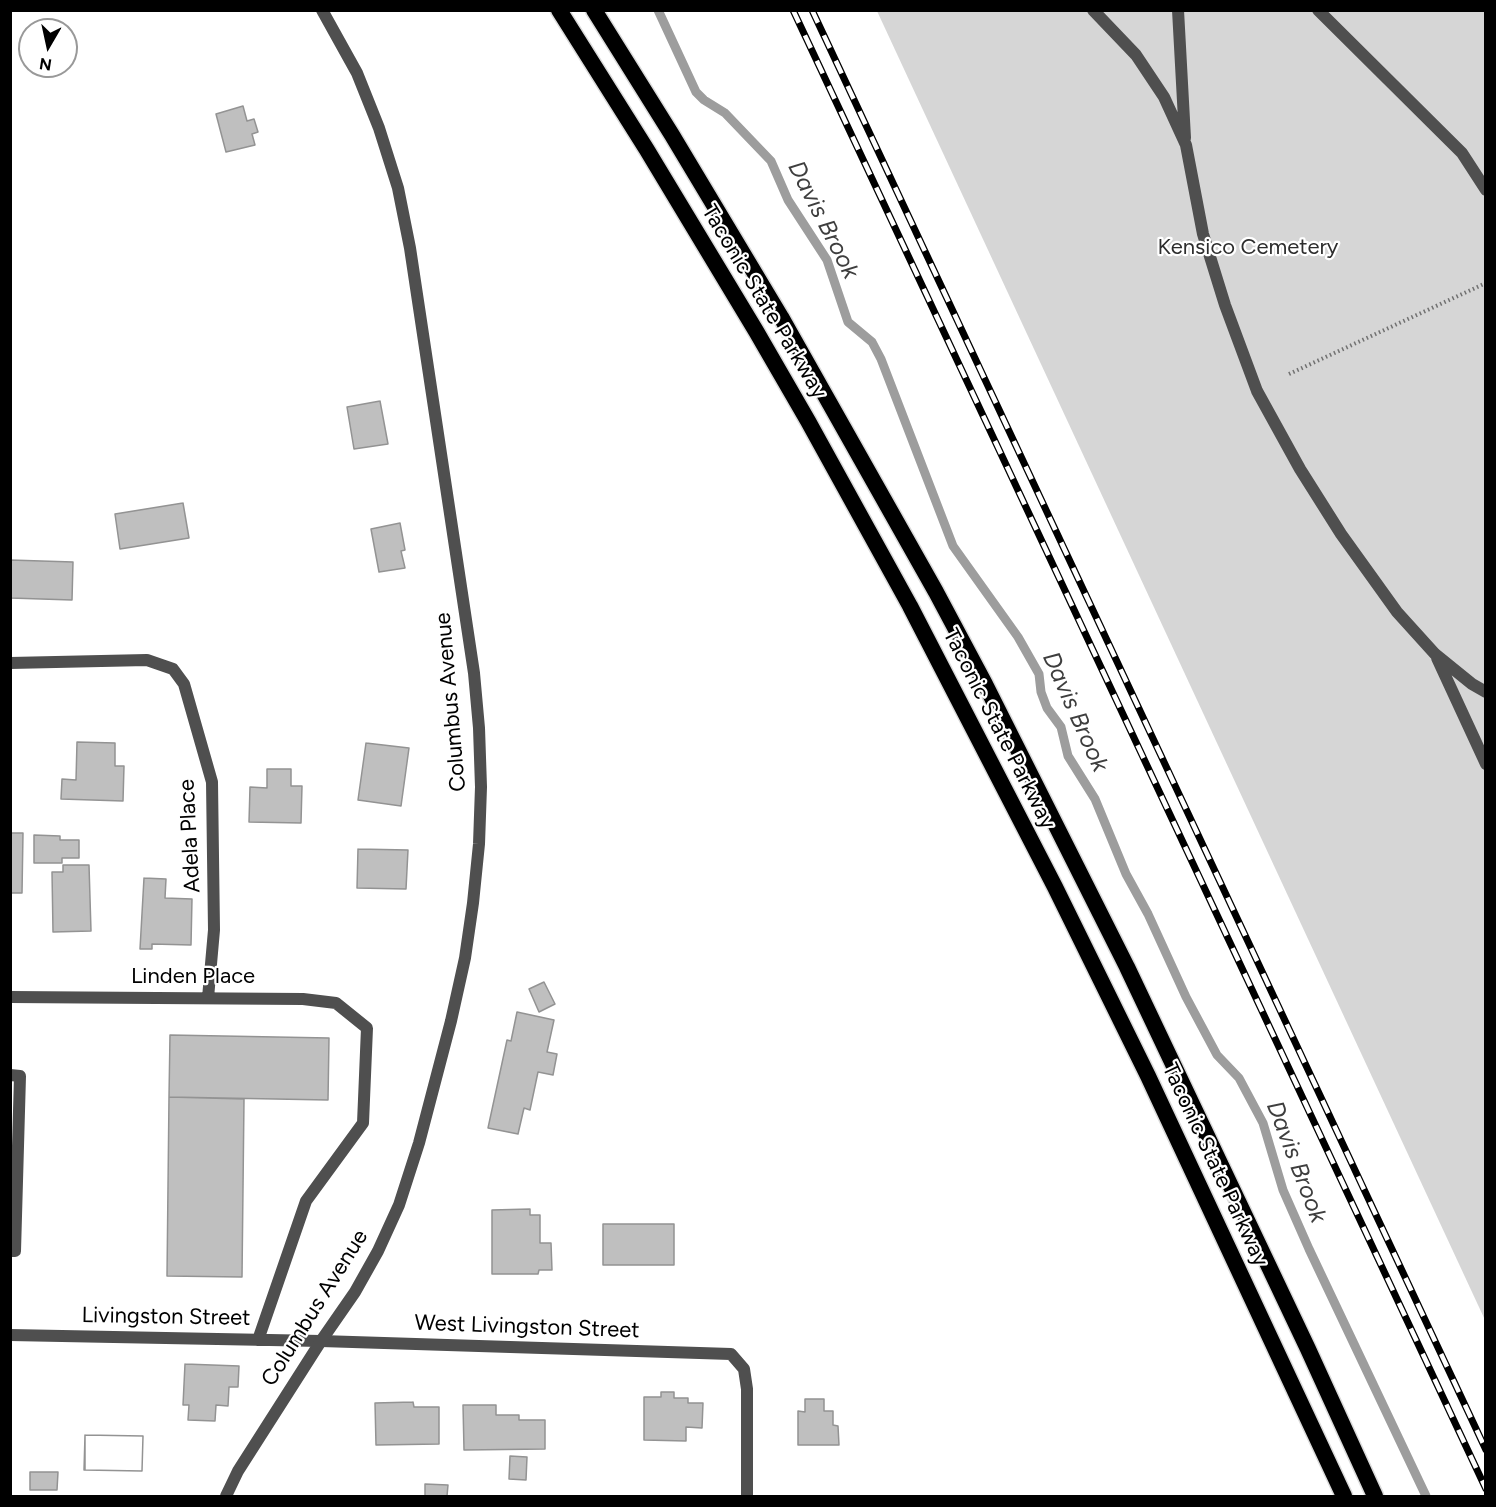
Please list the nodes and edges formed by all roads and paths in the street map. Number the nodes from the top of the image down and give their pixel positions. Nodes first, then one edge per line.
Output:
1 (322, 10) edge
2 (560, 10) edge
3 (594, 10) edge
4 (1093, 10) edge
5 (1178, 10) edge
6 (1318, 10) edge
7 (1186, 145) junction
8 (1485, 190) edge
9 (1485, 283) edge
10 (1289, 374) dead end
11 (1436, 654) junction
12 (10, 663) edge
13 (1485, 692) edge
14 (1485, 764) edge
15 (10, 997) edge
16 (208, 998) junction
17 (10, 1076) edge
18 (10, 1251) edge
19 (10, 1335) edge
20 (258, 1340) junction
21 (321, 1341) junction
22 (226, 1497) edge
23 (747, 1497) edge
24 (1344, 1497) edge
25 (1375, 1497) edge

1 - 21 street, Columbus Avenue
2 - 24 highway, Taconic State Parkway
3 - 25 highway, Taconic State Parkway
4 - 7 street
5 - 7 street
6 - 8 street
7 - 11 street
9 - 10 path
11 - 13 street
11 - 14 street
12 - 16 street, Adela Place
15 - 16 street, Linden Place
16 - 20 street, Linden Place
17 - 18 street
19 - 20 street, Livingston Street
20 - 21 street, Livingston Street
21 - 22 street, Columbus Avenue
21 - 23 street, West Livingston Street

